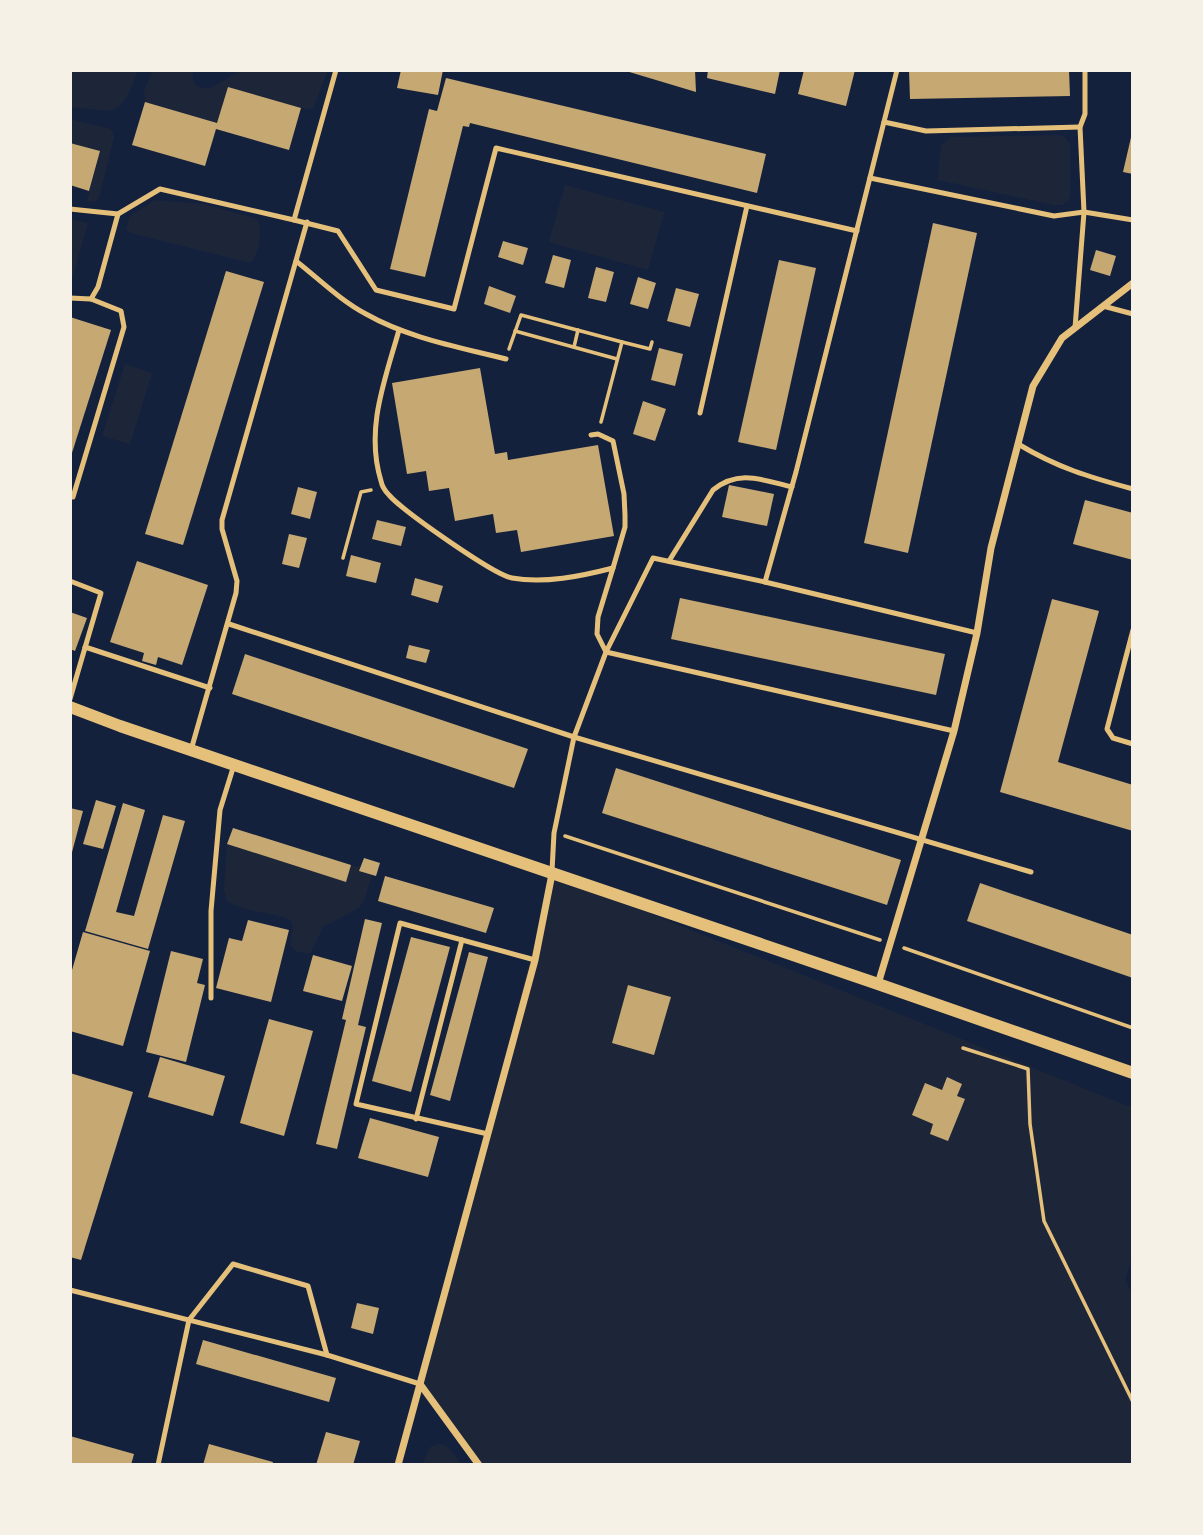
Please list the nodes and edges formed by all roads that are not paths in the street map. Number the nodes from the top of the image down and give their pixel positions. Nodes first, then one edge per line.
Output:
1 (336, 70) edge
2 (897, 70) edge
3 (1085, 70) edge
4 (884, 122) junction
5 (1080, 127) junction
6 (870, 178) junction
7 (747, 206) junction
8 (70, 209) edge
9 (1084, 212) junction
10 (118, 214) junction
11 (294, 220) junction
12 (1133, 220) edge
13 (307, 222) junction
14 (857, 231) junction
15 (296, 261) junction
16 (1133, 282) edge
17 (70, 298) edge
18 (92, 299) junction
19 (1103, 306) junction
20 (1133, 314) edge
21 (1075, 328) junction
22 (399, 330) junction
23 (506, 359) road end
24 (700, 413) dead end
25 (594, 434) road end
26 (1018, 444) junction
27 (792, 487) junction
28 (1133, 489) edge
29 (73, 498) dead end
30 (669, 561) junction
31 (612, 568) junction
32 (70, 581) edge
33 (765, 582) junction
34 (229, 624) junction
35 (1133, 630) edge
36 (977, 633) junction
37 (85, 647) junction
38 (607, 652) junction
39 (210, 688) junction
40 (70, 699) edge
41 (70, 707) edge
42 (954, 731) junction
43 (574, 737) junction
44 (1133, 744) edge
45 (191, 750) junction
46 (234, 765) junction
47 (921, 840) junction
48 (1031, 872) dead end
49 (552, 874) junction
50 (463, 940) junction
51 (535, 960) junction
52 (878, 984) junction
53 (211, 999) dead end
54 (1133, 1073) edge
55 (416, 1119) junction
56 (488, 1134) junction
57 (70, 1290) edge
58 (189, 1320) junction
59 (327, 1355) junction
60 (420, 1384) junction
61 (158, 1465) edge
62 (398, 1465) edge
63 (479, 1465) edge

1 - 11 lane
2 - 4 lane
3 - 5 lane
4 - 5 lane
4 - 6 lane
5 - 9 lane
6 - 9 lane
6 - 14 lane
7 - 13 lane
7 - 14 lane
7 - 24 lane
8 - 10 lane
9 - 12 lane
9 - 21 lane
10 - 11 lane
10 - 18 lane
11 - 13 lane
13 - 15 lane
14 - 27 lane
15 - 22 lane
15 - 34 lane
16 - 19 street
17 - 18 lane
18 - 29 lane
19 - 20 lane
19 - 21 street
21 - 26 street
22 - 23 lane
22 - 31 lane
25 - 31 lane
26 - 28 lane
26 - 36 street
27 - 30 lane
27 - 33 lane
30 - 33 lane
30 - 38 lane
31 - 38 lane
32 - 37 lane
33 - 36 lane
34 - 39 lane
34 - 43 lane
35 - 44 lane
36 - 42 street
37 - 39 lane
37 - 40 lane
38 - 42 lane
38 - 43 lane
39 - 45 lane
41 - 45 street
42 - 47 street
43 - 47 lane
43 - 49 lane
45 - 46 street
46 - 49 street
46 - 53 lane
47 - 48 lane
47 - 52 street
49 - 51 street
49 - 52 street
50 - 51 lane
50 - 55 lane
50 - 55 lane
51 - 56 street
52 - 54 street
55 - 56 lane
56 - 60 street
57 - 58 lane
58 - 59 lane
58 - 59 lane
58 - 61 lane
59 - 60 lane
60 - 62 street
60 - 63 street

